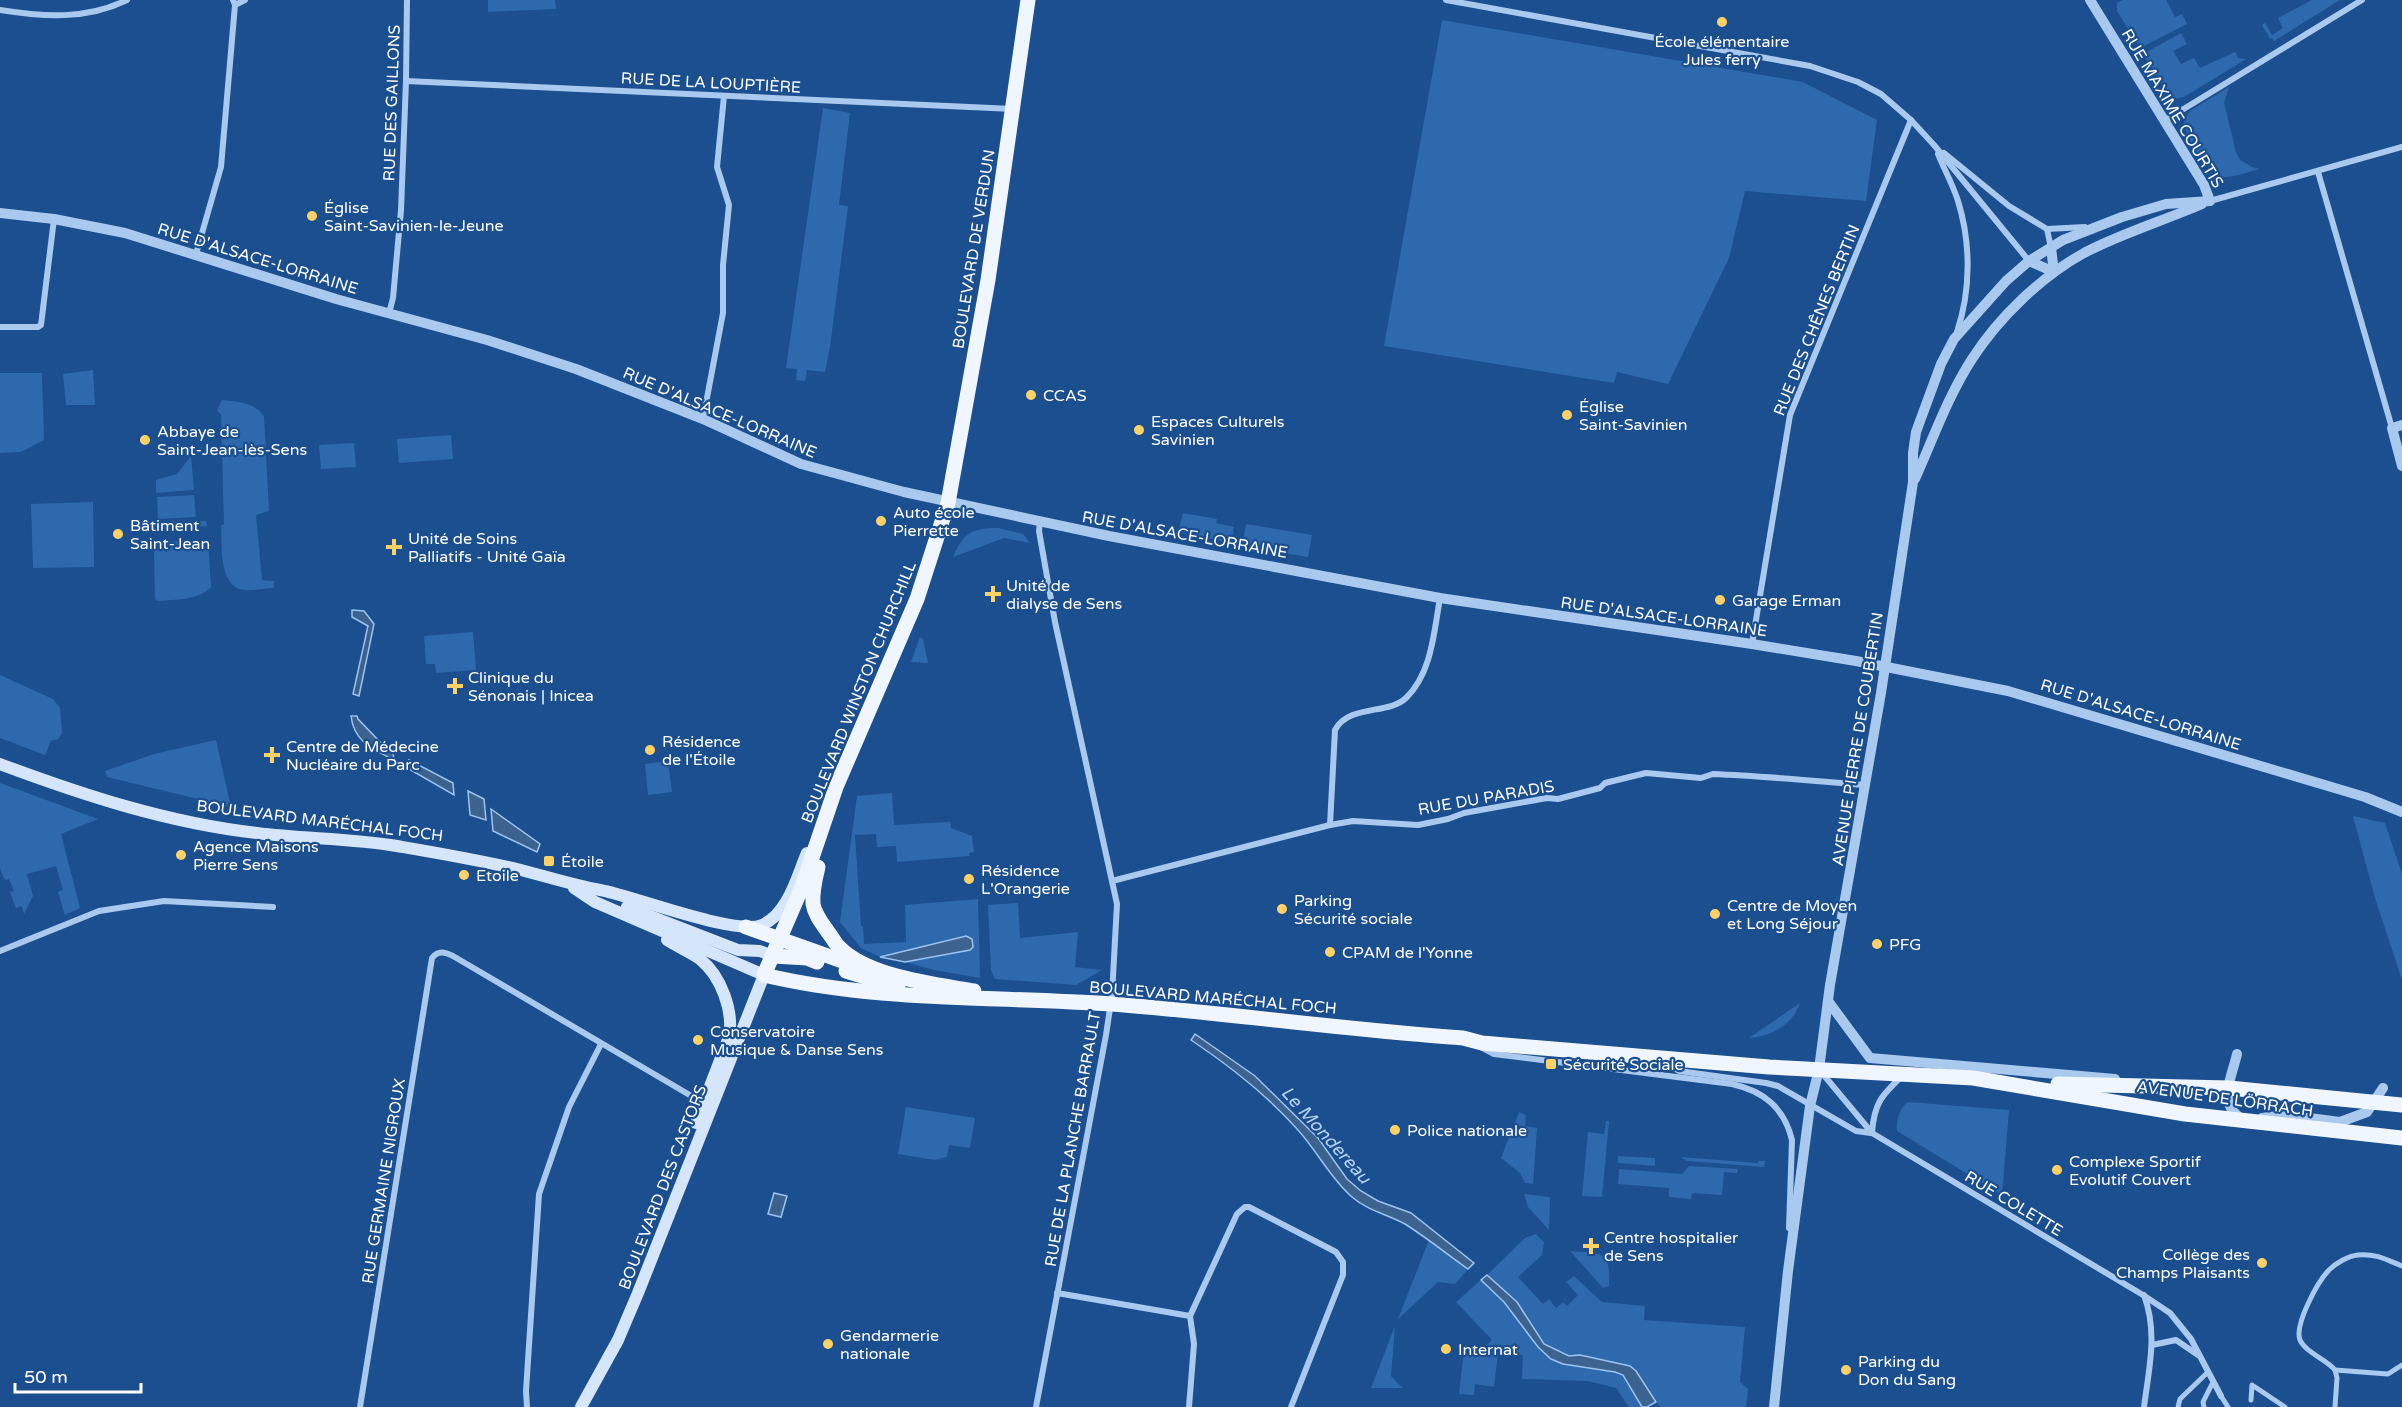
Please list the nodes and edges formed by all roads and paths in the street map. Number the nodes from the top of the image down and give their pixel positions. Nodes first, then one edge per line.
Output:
1 (127, 0) edge
2 (245, 0) edge
3 (407, 0) edge
4 (1028, 0) edge
5 (1446, 0) edge
6 (2090, 0) edge
7 (2362, 0) edge
8 (234, 2) edge
9 (0, 10) edge
10 (406, 81) junction
11 (724, 96) junction
12 (1014, 109) junction
13 (1911, 120) junction
14 (2164, 121) junction
15 (1934, 145) junction
16 (2402, 147) edge
17 (2318, 172) junction
18 (2210, 201) junction
19 (0, 213) edge
20 (2122, 217) junction
21 (54, 219) junction
22 (2047, 230) junction
23 (2051, 248) junction
24 (196, 254) junction
25 (2029, 261) junction
26 (2054, 272) junction
27 (389, 313) junction
28 (0, 327) edge
29 (1954, 339) junction
30 (703, 419) junction
31 (2397, 427) edge
32 (2402, 466) edge
33 (1913, 482) junction
34 (948, 502) junction
35 (1040, 522) junction
36 (1440, 597) junction
37 (1752, 644) junction
38 (1885, 667) junction
39 (0, 764) edge
40 (1865, 785) junction
41 (836, 788) junction
42 (2387, 804) junction
43 (2402, 807) edge
44 (2402, 812) edge
45 (1330, 825) junction
46 (1112, 881) junction
47 (567, 884) junction
48 (273, 907) dead end
49 (622, 914) junction
50 (746, 927) junction
51 (780, 939) junction
52 (0, 951) edge
53 (773, 956) junction
54 (764, 975) junction
55 (923, 995) junction
56 (959, 998) junction
57 (1039, 1001) junction
58 (1828, 1001) junction
59 (1110, 1004) junction
60 (1463, 1038) junction
61 (601, 1044) junction
62 (2237, 1054) dead end
63 (1654, 1058) junction
64 (1818, 1069) junction
65 (1905, 1073) junction
66 (2009, 1083) junction
67 (2229, 1088) junction
68 (2383, 1088) dead end
69 (2374, 1102) junction
70 (707, 1105) junction
71 (2402, 1105) edge
72 (1810, 1106) junction
73 (1777, 1109) joint
74 (2244, 1119) junction
75 (1872, 1133) junction
76 (2402, 1138) edge
77 (2402, 1266) edge
78 (1788, 1270) junction
79 (1057, 1293) junction
80 (2143, 1295) junction
81 (1190, 1316) junction
82 (2152, 1345) junction
83 (2199, 1355) junction
84 (2402, 1365) edge
85 (2335, 1370) junction
86 (2208, 1372) junction
87 (2213, 1382) junction
88 (2221, 1396) joint
89 (2251, 1400) dead end
90 (360, 1407) edge
91 (527, 1407) edge
92 (581, 1407) edge
93 (1036, 1407) edge
94 (1189, 1407) edge
95 (1291, 1407) edge
96 (1774, 1407) edge
97 (2144, 1407) edge
98 (2178, 1407) edge
99 (2204, 1407) edge
100 (2228, 1407) edge
101 (2285, 1407) edge
102 (2335, 1407) edge

1 - 9 street
2 - 8 street
3 - 10 street, RUE DES GAILLONS
4 - 12 main road, BOULEVARD DE VERDUN
5 - 13 street
6 - 14 street, RUE MAXIME COURTIS
7 - 14 street
8 - 24 street
10 - 11 street, RUE DE LA LOUPTIÈRE
10 - 27 street, RUE DES GAILLONS
11 - 12 street, RUE DE LA LOUPTIÈRE
11 - 30 street
12 - 34 main road, BOULEVARD DE VERDUN
13 - 15 street
13 - 37 street, RUE DES CHÊNES BERTIN
14 - 18 street, RUE MAXIME COURTIS
15 - 22 street
15 - 25 street
15 - 29 street
16 - 17 street
17 - 18 street
17 - 31 street
18 - 20 street, AVENUE PIERRE DE COUBERTIN
18 - 26 street, AVENUE PIERRE DE COUBERTIN
19 - 21 street, RUE D'ALSACE-LORRAINE
20 - 22 street
20 - 23 street, AVENUE PIERRE DE COUBERTIN
21 - 24 street, RUE D'ALSACE-LORRAINE
21 - 28 street
22 - 23 street
23 - 25 street, AVENUE PIERRE DE COUBERTIN
23 - 26 street
24 - 27 street, RUE D'ALSACE-LORRAINE
25 - 26 street
25 - 29 street, AVENUE PIERRE DE COUBERTIN
26 - 33 street, AVENUE PIERRE DE COUBERTIN
27 - 30 street, RUE D'ALSACE-LORRAINE
29 - 33 street, AVENUE PIERRE DE COUBERTIN
30 - 34 street, RUE D'ALSACE-LORRAINE
31 - 32 street
33 - 38 street, AVENUE PIERRE DE COUBERTIN
34 - 35 street, RUE D'ALSACE-LORRAINE
34 - 41 main road, BOULEVARD WINSTON CHURCHILL
35 - 36 street, RUE D'ALSACE-LORRAINE
35 - 46 street, RUE DE LA PLANCHE BARRAULT
36 - 37 street, RUE D'ALSACE-LORRAINE
36 - 45 street
37 - 38 street, RUE D'ALSACE-LORRAINE
38 - 40 street, AVENUE PIERRE DE COUBERTIN
38 - 42 street, RUE D'ALSACE-LORRAINE
39 - 47 main road, BOULEVARD MARÉCHAL FOCH
40 - 45 street, RUE DU PARADIS
40 - 58 street, AVENUE PIERRE DE COUBERTIN
41 - 50 main road
41 - 51 main road, BOULEVARD WINSTON CHURCHILL
41 - 57 main road
42 - 43 street, RUE D'ALSACE-LORRAINE
42 - 44 street, RUE D'ALSACE-LORRAINE
45 - 46 street, RUE DU PARADIS
46 - 59 street, RUE DE LA PLANCHE BARRAULT
47 - 49 main road, BOULEVARD MARÉCHAL FOCH
47 - 50 main road, BOULEVARD MARÉCHAL FOCH
47 - 53 main road
48 - 52 street
49 - 54 main road, BOULEVARD MARÉCHAL FOCH
49 - 70 main road
50 - 51 main road, BOULEVARD MARÉCHAL FOCH
51 - 53 main road
51 - 56 main road, BOULEVARD MARÉCHAL FOCH
53 - 54 main road
53 - 55 main road, BOULEVARD MARÉCHAL FOCH
54 - 55 main road, BOULEVARD MARÉCHAL FOCH
54 - 70 main road, BOULEVARD DES CASTORS
55 - 56 main road, BOULEVARD MARÉCHAL FOCH
56 - 57 main road, BOULEVARD MARÉCHAL FOCH
57 - 59 main road, BOULEVARD MARÉCHAL FOCH
58 - 64 street, AVENUE PIERRE DE COUBERTIN
58 - 67 street
59 - 60 main road, BOULEVARD MARÉCHAL FOCH
59 - 79 street, RUE DE LA PLANCHE BARRAULT
60 - 63 main road, BOULEVARD MARÉCHAL FOCH
60 - 73 street, BOULEVARD MARÉCHAL FOCH
61 - 70 street
61 - 90 street, RUE GERMAINE NIGROUX
61 - 91 street
62 - 67 street
63 - 64 main road, BOULEVARD MARÉCHAL FOCH
63 - 72 street, BOULEVARD MARÉCHAL FOCH
64 - 65 main road, AVENUE DE LÖRRACH
64 - 72 street, AVENUE PIERRE DE COUBERTIN
64 - 75 street, RUE COLETTE
65 - 66 main road, AVENUE DE LÖRRACH
65 - 75 street
66 - 67 main road, AVENUE DE LÖRRACH
66 - 74 main road, AVENUE DE LÖRRACH
67 - 69 main road, AVENUE DE LÖRRACH
67 - 74 street
68 - 69 street
69 - 71 main road, AVENUE DE LÖRRACH
69 - 74 street
70 - 92 main road, BOULEVARD DES CASTORS
72 - 75 street, RUE COLETTE
72 - 78 street, AVENUE PIERRE DE COUBERTIN
73 - 78 street, AVENUE PIERRE DE COUBERTIN
74 - 76 main road, AVENUE DE LÖRRACH
75 - 80 street, RUE COLETTE
77 - 85 street
78 - 96 street, AVENUE PIERRE DE COUBERTIN
79 - 81 street
79 - 93 street, RUE DE LA PLANCHE BARRAULT
80 - 82 street
80 - 83 street, RUE COLETTE
81 - 94 street
81 - 95 street
82 - 83 street
82 - 97 street
83 - 86 street, RUE COLETTE
84 - 85 street
85 - 102 street
86 - 87 street, RUE COLETTE
86 - 98 street
87 - 88 street, RUE COLETTE
87 - 99 street
88 - 100 street
89 - 101 street

